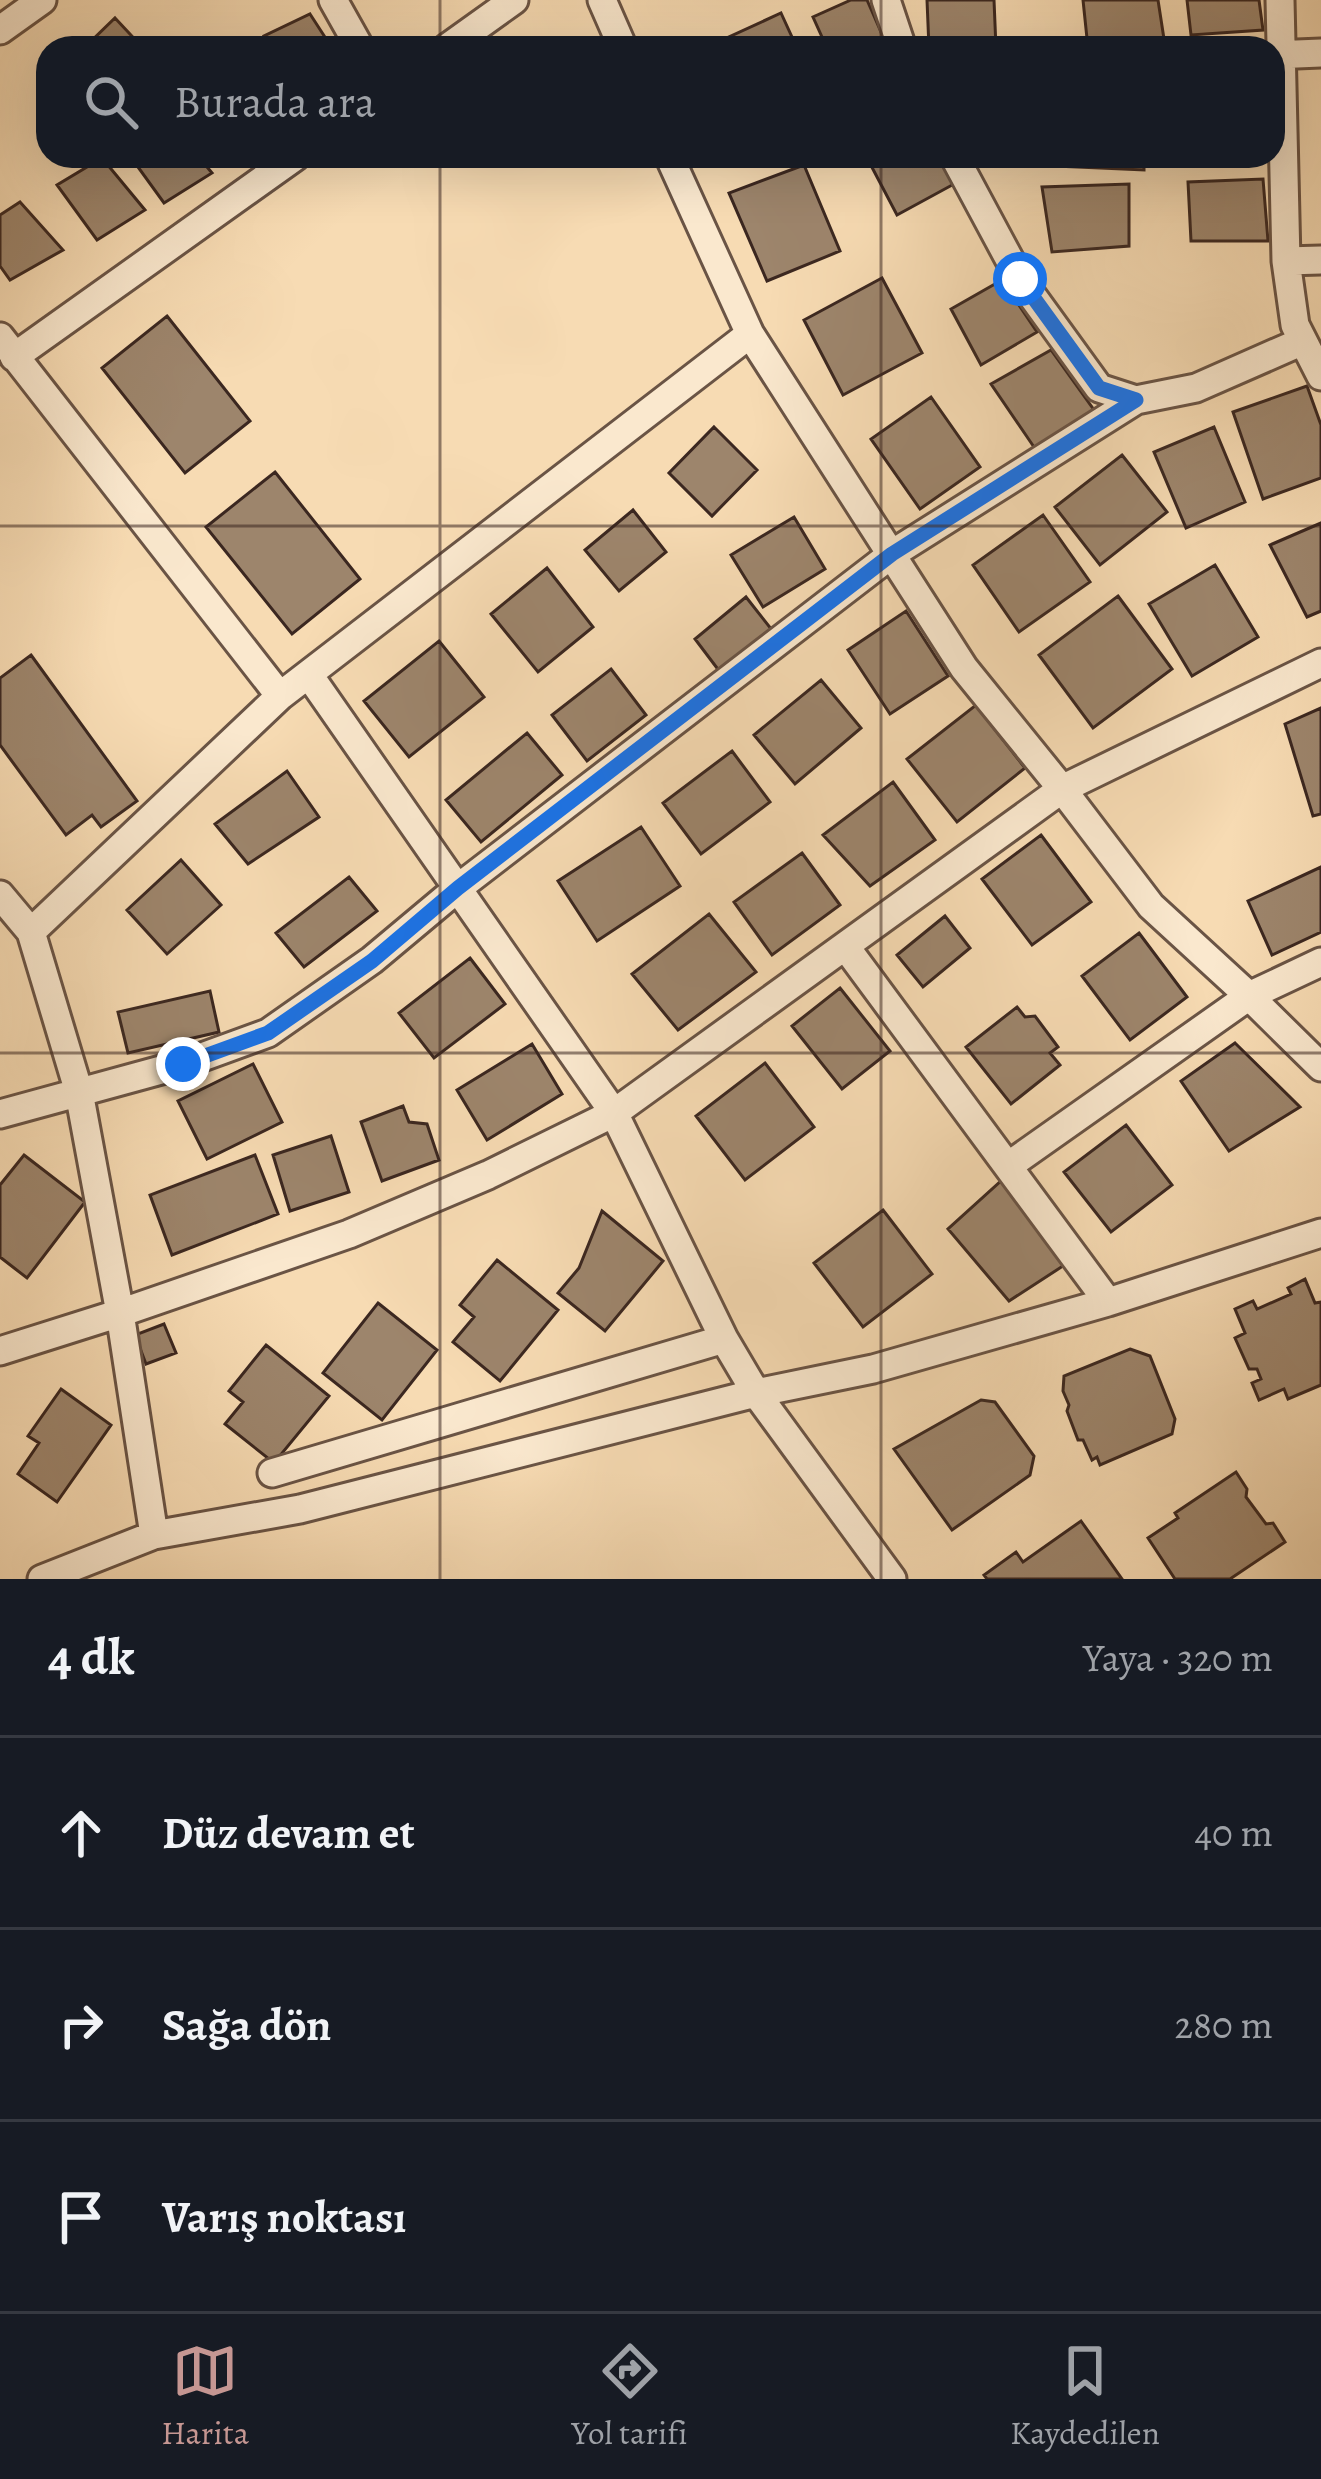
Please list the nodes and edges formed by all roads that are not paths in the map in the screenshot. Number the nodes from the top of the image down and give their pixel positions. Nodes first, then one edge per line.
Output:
1 (42, 0) edge
2 (333, 0) edge
3 (514, 0) edge
4 (602, 0) edge
5 (886, 0) edge
6 (1280, 0) edge
7 (0, 30) edge
8 (353, 36) edge
9 (464, 36) edge
10 (617, 36) edge
11 (898, 36) edge
12 (1278, 36) edge
13 (1321, 53) edge
14 (1285, 55) edge
15 (278, 168) edge
16 (679, 168) edge
17 (960, 168) edge
18 (1282, 168) edge
19 (1321, 260) edge
20 (1286, 261) junction
21 (750, 334) junction
22 (1303, 341) junction
23 (7, 347) edge
24 (1321, 376) edge
25 (1136, 400) junction
26 (892, 554) junction
27 (1321, 663) edge
28 (309, 675) junction
29 (280, 696) junction
30 (1062, 789) junction
31 (458, 888) junction
32 (0, 895) edge
33 (31, 932) junction
34 (845, 946) junction
35 (1321, 962) edge
36 (1250, 996) junction
37 (1321, 1067) edge
38 (79, 1092) junction
39 (614, 1113) junction
40 (0, 1114) edge
41 (1008, 1166) junction
42 (1321, 1232) edge
43 (1108, 1302) junction
44 (120, 1313) junction
45 (724, 1339) junction
46 (0, 1351) edge
47 (756, 1393) junction
48 (272, 1473) dead end
49 (154, 1534) junction
50 (42, 1579) edge
51 (892, 1579) edge

1 - 7 street
2 - 8 street
3 - 9 street
4 - 10 street
5 - 11 street
6 - 12 street
13 - 14 street
15 - 23 street
16 - 21 street
17 - 25 street
18 - 20 street
19 - 20 street
20 - 22 street
21 - 26 street
21 - 28 street
22 - 24 street
22 - 25 street
23 - 29 street
25 - 26 street
26 - 30 street
26 - 31 street
27 - 30 street
28 - 29 street
28 - 31 street
29 - 33 street
30 - 34 street
30 - 36 street
31 - 38 street
31 - 39 street
32 - 33 street
33 - 38 street
34 - 39 street
34 - 41 street
35 - 36 street
36 - 37 street
36 - 41 street
38 - 40 street
38 - 44 street
39 - 44 street
39 - 45 street
41 - 43 street
42 - 43 street
43 - 47 street
44 - 46 street
44 - 49 street
45 - 47 street
45 - 48 street
47 - 49 street
47 - 51 street
49 - 50 street

